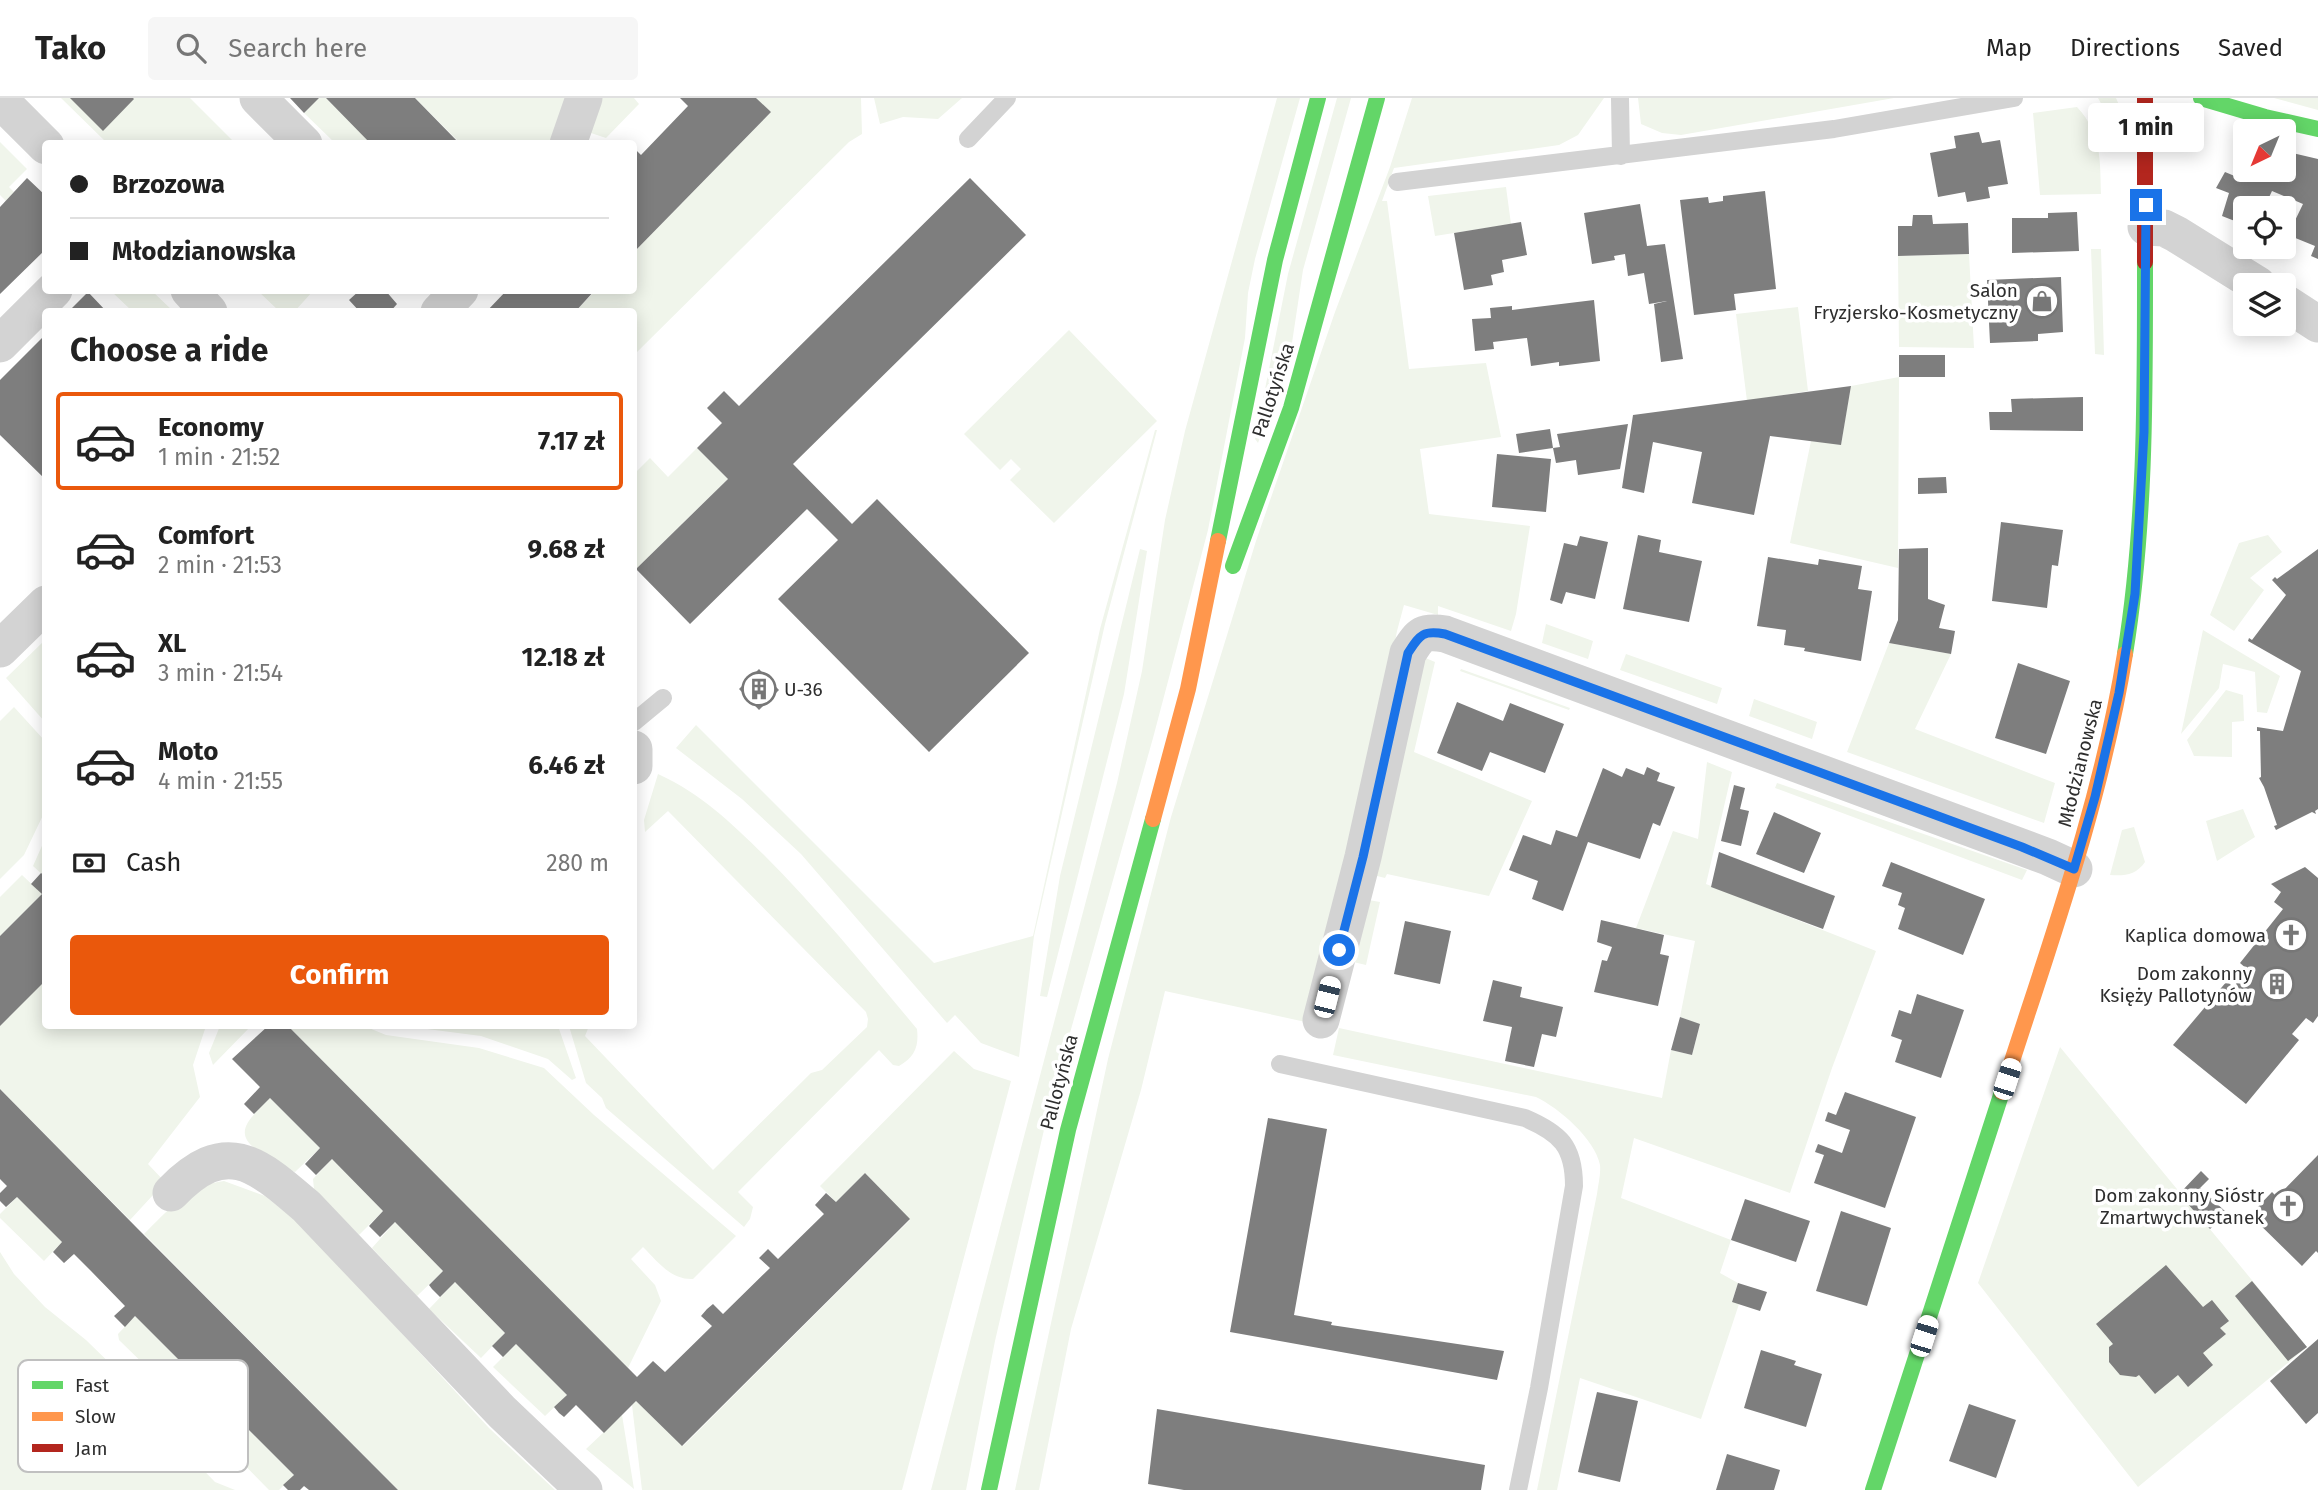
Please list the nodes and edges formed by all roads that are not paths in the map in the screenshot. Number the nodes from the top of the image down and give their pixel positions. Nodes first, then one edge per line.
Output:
1 (258, 98) edge
2 (584, 98) edge
3 (1007, 98) edge
4 (1318, 98) edge
5 (1377, 98) edge
6 (1620, 98) edge
7 (2014, 98) edge
8 (2146, 98) edge
9 (2201, 98) edge
10 (0, 100) edge
11 (2318, 129) edge
12 (968, 139) dead end
13 (300, 140) edge
14 (569, 140) edge
15 (42, 142) edge
16 (1621, 156) junction
17 (1397, 182) dead end
18 (2147, 227) junction
19 (2239, 273) edge
20 (50, 294) edge
21 (193, 294) edge
22 (456, 294) edge
23 (205, 308) edge
24 (443, 308) edge
25 (2296, 310) edge
26 (2318, 324) edge
27 (0, 344) edge
28 (42, 608) edge
29 (0, 649) edge
30 (1188, 689) junction
31 (663, 698) dead end
32 (637, 720) edge
33 (2074, 869) junction
34 (1321, 1020) dead end
35 (1280, 1064) dead end
36 (171, 1193) dead end
37 (584, 1490) edge
38 (989, 1490) edge
39 (1518, 1490) edge
40 (1873, 1490) edge

1 - 13 street
2 - 14 street
3 - 12 lane
4 - 30 main road, Pallotyńska
5 - 30 main road, Pallotyńska
6 - 16 lane
7 - 16 lane
8 - 18 main road, Młodzianowska
9 - 11 main road
10 - 15 street
16 - 17 lane
18 - 19 street
18 - 33 main road, Młodzianowska
20 - 27 street
21 - 23 street
22 - 24 street
25 - 26 street
28 - 29 street
30 - 38 main road, Pallotyńska
31 - 32 lane
33 - 34 street
33 - 40 main road, Młodzianowska
35 - 39 lane
36 - 37 street

